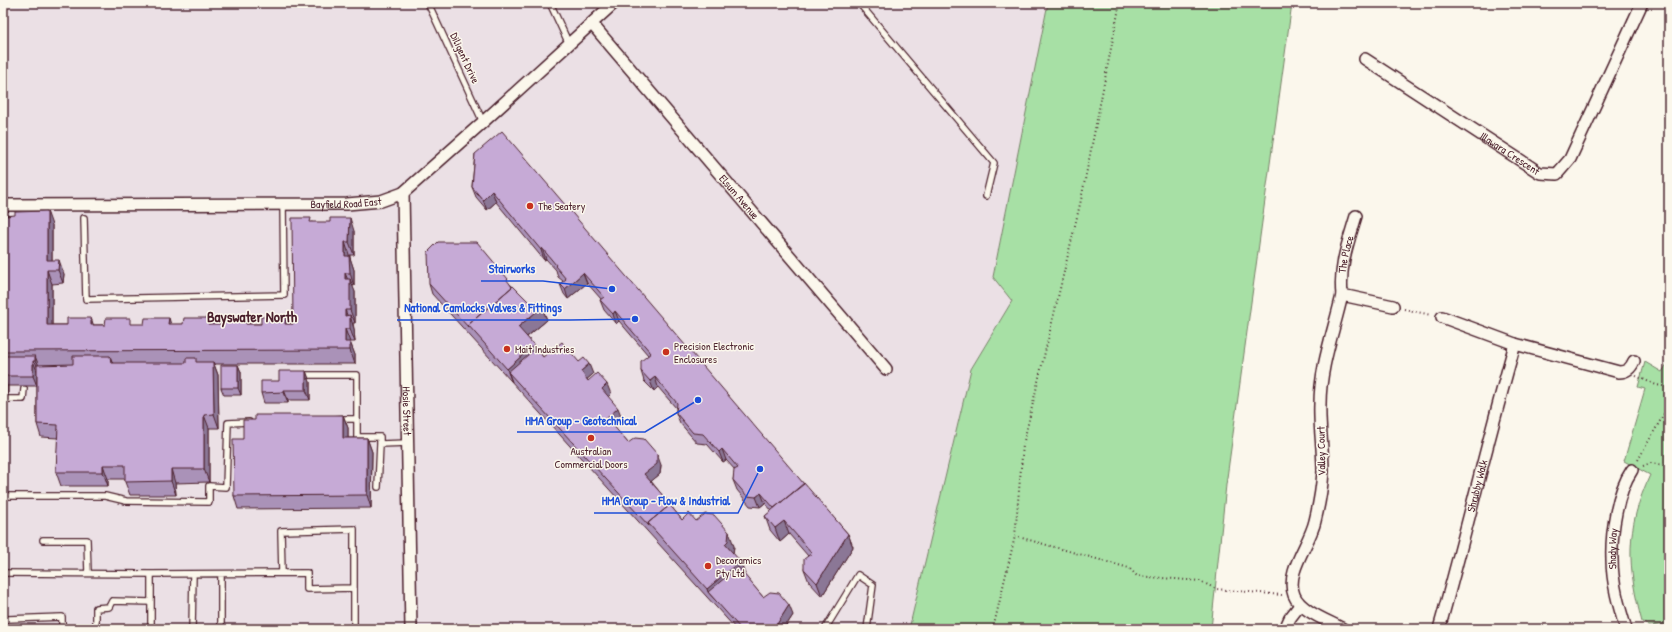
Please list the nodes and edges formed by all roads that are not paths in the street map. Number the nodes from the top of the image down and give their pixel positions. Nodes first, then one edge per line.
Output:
1 (428, 3) edge
2 (550, 3) edge
3 (614, 3) edge
4 (858, 3) edge
5 (1642, 3) edge
6 (592, 24) junction
7 (570, 44) junction
8 (1365, 59) dead end
9 (483, 122) junction
10 (402, 193) junction
11 (986, 196) dead end
12 (283, 204) junction
13 (3, 205) edge
14 (1356, 216) dead end
15 (84, 218) dead end
16 (1342, 295) junction
17 (1393, 306) road end
18 (1442, 318) road end
19 (1515, 344) junction
20 (1634, 361) dead end
21 (886, 369) dead end
22 (302, 375) edge
23 (24, 389) dead end
24 (3, 399) edge
25 (334, 419) edge
26 (357, 419) junction
27 (258, 422) edge
28 (408, 443) junction
29 (380, 444) junction
30 (1632, 470) road end
31 (378, 487) dead end
32 (3, 496) edge
33 (43, 540) dead end
34 (3, 573) edge
35 (88, 573) junction
36 (282, 573) junction
37 (151, 574) junction
38 (193, 574) junction
39 (221, 574) junction
40 (354, 588) junction
41 (1297, 600) junction
42 (151, 602) junction
43 (3, 620) edge
44 (151, 626) dead end
45 (62, 629) edge
46 (96, 629) edge
47 (192, 629) edge
48 (221, 629) edge
49 (354, 629) edge
50 (411, 629) edge
51 (825, 629) edge
52 (867, 629) edge
53 (1285, 629) edge
54 (1343, 629) edge
55 (1439, 629) edge
56 (1626, 629) edge

1 - 9 lane, Diligent Drive
2 - 7 lane
3 - 6 street, Bayfield Road East
4 - 11 lane
5 - 8 street, Illawara Crescent
6 - 7 street, Bayfield Road East
6 - 21 street, Elsum Avenue
7 - 9 street, Bayfield Road East
9 - 10 street, Bayfield Road East
10 - 12 street, Bayfield Road East
10 - 28 street, Hosie Street
12 - 13 street, Bayfield Road East
12 - 15 lane
14 - 16 street, The Place
16 - 17 street
16 - 41 street, Valley Court
18 - 19 street
19 - 20 street
19 - 55 street, Shrubby Walk
22 - 26 lane
23 - 24 lane
25 - 26 lane
26 - 29 lane
27 - 32 lane
28 - 29 lane
28 - 50 street, Hosie Street
29 - 31 lane
30 - 56 street, Shady Way
33 - 35 lane
34 - 35 lane
35 - 37 lane
36 - 39 lane
36 - 40 lane
36 - 40 lane
37 - 38 lane
37 - 42 lane
38 - 39 lane
38 - 47 lane
39 - 48 lane
40 - 49 lane
41 - 53 street
41 - 54 street
42 - 44 lane
42 - 46 lane
43 - 45 lane
51 - 52 lane

